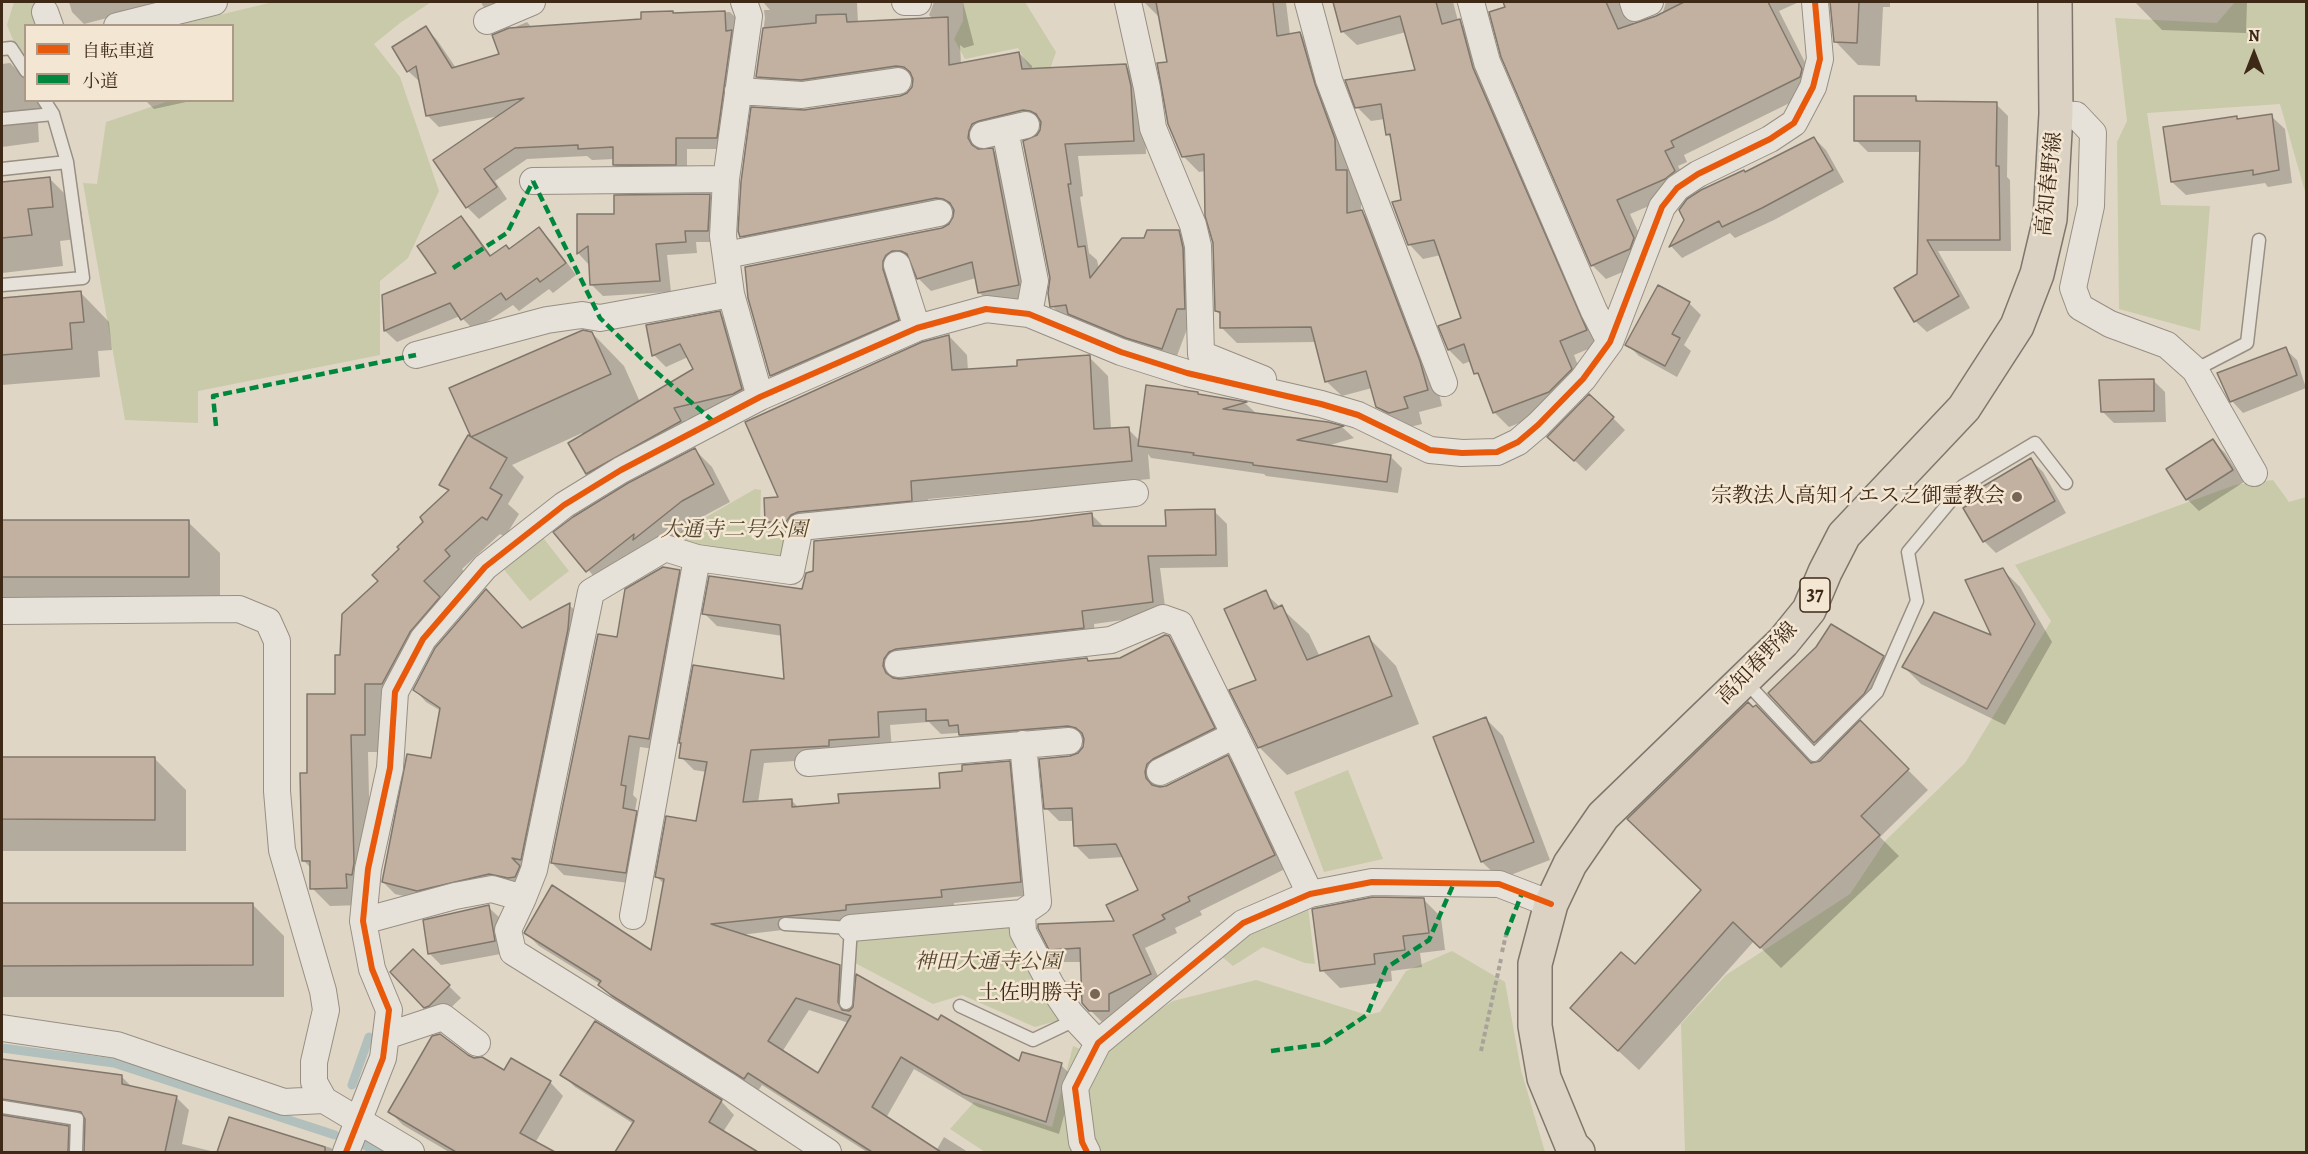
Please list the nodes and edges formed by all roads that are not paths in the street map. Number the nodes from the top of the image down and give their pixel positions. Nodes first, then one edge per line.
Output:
1 (214, 2) edge
2 (532, 2) edge
3 (744, 2) edge
4 (904, 2) edge
5 (918, 2) edge
6 (1128, 2) edge
7 (1308, 2) edge
8 (1471, 2) edge
9 (1633, 2) edge
10 (1650, 2) edge
11 (1815, 2) edge
12 (2055, 2) edge
13 (487, 21) dead end
14 (125, 24) edge
15 (2, 49) edge
16 (24, 68) edge
17 (898, 81) dead end
18 (738, 91) junction
19 (45, 102) edge
20 (52, 114) junction
21 (2056, 114) junction
22 (2, 119) edge
23 (1005, 130) dead end
24 (67, 162) junction
25 (2, 169) edge
26 (726, 179) junction
27 (533, 181) dead end
28 (939, 213) dead end
29 (2259, 240) dead end
30 (726, 255) junction
31 (897, 265) dead end
32 (2, 285) edge
33 (731, 294) junction
34 (1029, 314) junction
35 (917, 328) junction
36 (1610, 342) junction
37 (417, 355) dead end
38 (2195, 370) junction
39 (1444, 383) dead end
40 (1276, 395) junction
41 (760, 397) junction
42 (2254, 473) dead end
43 (2066, 483) dead end
44 (1135, 493) dead end
45 (697, 558) junction
46 (2, 611) edge
47 (898, 663) dead end
48 (1744, 680) junction
49 (1235, 735) junction
50 (1069, 741) dead end
51 (1023, 744) junction
52 (808, 763) dead end
53 (1160, 772) dead end
54 (1310, 894) junction
55 (523, 898) junction
56 (1551, 904) junction
57 (1022, 913) junction
58 (633, 916) dead end
59 (363, 921) junction
60 (785, 924) dead end
61 (851, 928) junction
62 (846, 1003) dead end
63 (960, 1006) dead end
64 (1077, 1019) junction
65 (2, 1028) edge
66 (386, 1036) junction
67 (477, 1043) dead end
68 (1098, 1043) junction
69 (324, 1100) junction
70 (3, 1107) dead end
71 (359, 1122) junction
72 (76, 1152) edge
73 (346, 1152) edge
74 (411, 1152) edge
75 (828, 1152) edge
76 (1087, 1152) edge
77 (1578, 1152) edge

1 - 14 street
2 - 13 street
3 - 18 street
4 - 5 street
6 - 40 street
7 - 39 street
8 - 36 street
9 - 10 street
11 - 36 street
12 - 21 main road, 高知春野線 / 37
15 - 16 lane
17 - 18 street
18 - 26 street
19 - 20 lane
20 - 22 lane
20 - 24 lane
21 - 38 street
21 - 48 main road, 高知春野線 / 37
23 - 34 street
24 - 25 lane
24 - 32 lane
26 - 27 street
26 - 30 street
28 - 30 street
29 - 38 lane
30 - 33 street
31 - 35 street
33 - 37 street
33 - 41 street
34 - 35 street
34 - 40 street
35 - 41 street
36 - 40 street
38 - 42 street
41 - 59 street
43 - 48 lane
44 - 45 street
45 - 55 street
45 - 58 street
46 - 69 street
47 - 49 street
48 - 56 main road, 高知春野線 / 37
49 - 53 street
49 - 54 street
50 - 51 street
51 - 52 street
51 - 57 street
54 - 56 street
54 - 68 street
55 - 59 street
55 - 75 street
56 - 77 main road, 高知春野線 / 37
57 - 61 street
57 - 64 street
59 - 66 street
60 - 61 lane
61 - 62 lane
63 - 64 lane
64 - 68 street
65 - 69 street
66 - 67 street
66 - 71 street
68 - 76 street
69 - 71 street
70 - 72 lane
71 - 73 street
71 - 74 street

